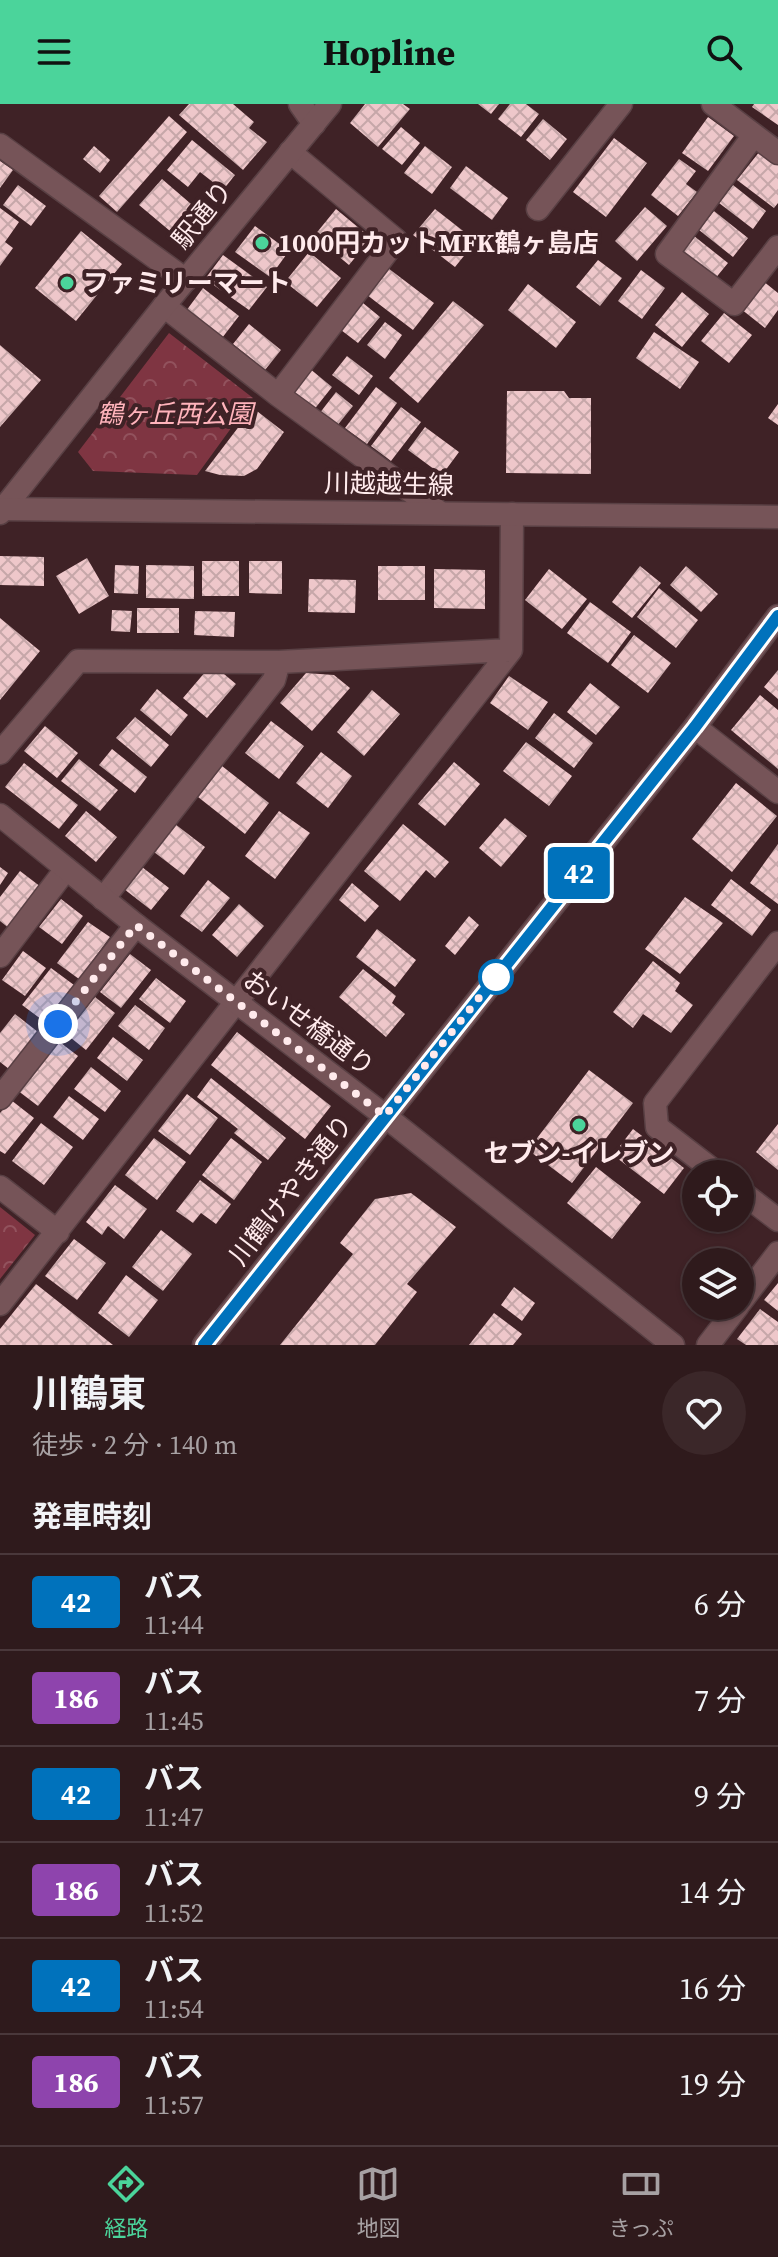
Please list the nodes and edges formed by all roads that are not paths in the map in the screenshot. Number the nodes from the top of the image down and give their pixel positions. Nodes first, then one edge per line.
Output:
1 (300, 104) edge
2 (330, 104) edge
3 (621, 104) edge
4 (713, 104) edge
5 (314, 124) junction
6 (754, 135) junction
7 (0, 145) edge
8 (290, 152) junction
9 (778, 153) edge
10 (538, 209) dead end
11 (778, 247) edge
12 (186, 280) junction
13 (164, 306) junction
14 (278, 395) junction
15 (1, 511) edge
16 (439, 512) junction
17 (512, 514) junction
18 (778, 517) edge
19 (778, 616) edge
20 (511, 650) junction
21 (279, 662) junction
22 (695, 727) junction
23 (0, 753) edge
24 (778, 792) edge
25 (0, 815) edge
26 (66, 869) junction
27 (103, 899) junction
28 (136, 925) junction
29 (778, 943) edge
30 (0, 956) edge
31 (235, 1002) junction
32 (0, 1098) edge
33 (385, 1116) junction
34 (700, 1160) edge
35 (0, 1187) edge
36 (754, 1202) edge
37 (778, 1220) edge
38 (58, 1232) junction
39 (778, 1253) edge
40 (754, 1284) edge
41 (0, 1304) edge
42 (727, 1320) edge
43 (204, 1345) edge
44 (673, 1345) edge
45 (708, 1345) edge

1 - 5 street
2 - 5 street, 駅通り
3 - 10 street
4 - 6 street
5 - 8 street, 駅通り
6 - 9 street
6 - 11 street
7 - 12 street
8 - 12 street, 駅通り
8 - 14 street
12 - 13 street, 駅通り
13 - 14 street
13 - 15 street, 駅通り
14 - 16 street
15 - 16 street, 川越越生線
16 - 17 street, 川越越生線
17 - 18 street, 川越越生線
17 - 20 street
19 - 22 street, 川鶴けやき通り
20 - 21 street
20 - 31 street
21 - 23 street
21 - 27 street
22 - 24 street
22 - 33 street, 川鶴けやき通り
25 - 26 street, おいせ橋通り
26 - 27 street, おいせ橋通り
26 - 30 street
27 - 28 street, おいせ橋通り
28 - 31 street, おいせ橋通り
28 - 32 street
29 - 34 street
31 - 33 street, おいせ橋通り
31 - 38 street
33 - 43 street, 川鶴けやき通り
33 - 44 street, おいせ橋通り
35 - 38 street
36 - 37 street
38 - 41 street
39 - 40 street
42 - 45 street

